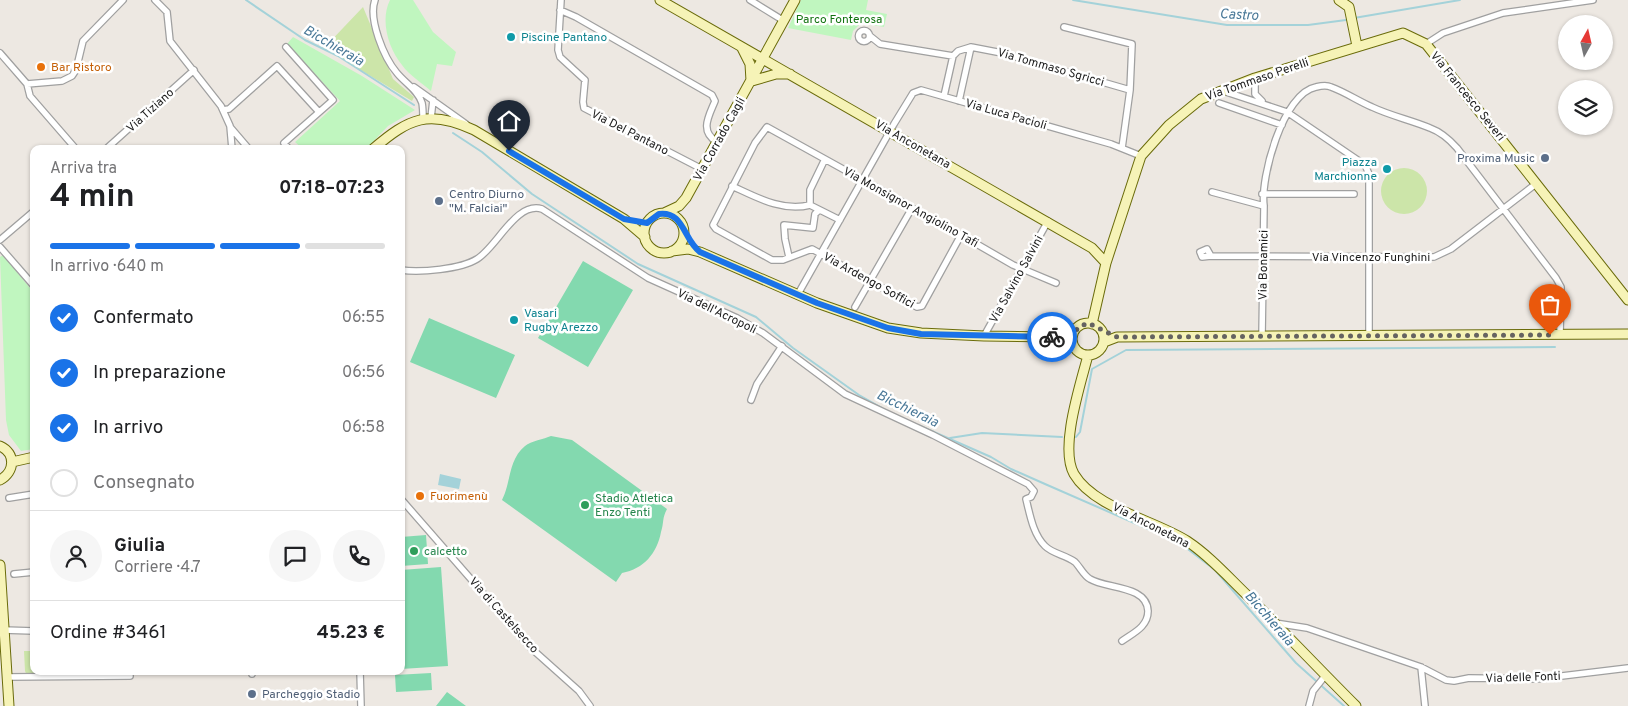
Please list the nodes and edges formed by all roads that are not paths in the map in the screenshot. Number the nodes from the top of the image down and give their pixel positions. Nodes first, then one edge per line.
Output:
1 (123, 0) edge
2 (156, 0) edge
3 (375, 0) edge
4 (561, 0) edge
5 (660, 0) edge
6 (750, 0) edge
7 (795, 0) edge
8 (1339, 0) edge
9 (1593, 0) edge
10 (372, 3) edge
11 (560, 10) junction
12 (784, 20) junction
13 (1064, 27) dead end
14 (870, 36) junction
15 (865, 42) junction
16 (880, 44) junction
17 (1426, 44) junction
18 (741, 46) junction
19 (1357, 46) junction
20 (286, 47) dead end
21 (971, 47) junction
22 (954, 56) junction
23 (2, 58) edge
24 (764, 59) junction
25 (194, 70) junction
26 (791, 74) junction
27 (1256, 78) junction
28 (751, 81) junction
29 (1241, 83) junction
30 (27, 84) junction
31 (410, 85) junction
32 (1130, 90) junction
33 (1221, 90) junction
34 (1254, 90) junction
35 (944, 96) junction
36 (1244, 97) junction
37 (433, 100) junction
38 (959, 101) junction
39 (1219, 103) dead end
40 (1264, 103) junction
41 (222, 110) junction
42 (318, 112) junction
43 (1287, 112) junction
44 (427, 118) junction
45 (1282, 125) junction
46 (230, 126) junction
47 (767, 127) joint
48 (474, 130) junction
49 (890, 131) junction
50 (717, 142) junction
51 (73, 145) edge
52 (110, 145) edge
53 (232, 145) edge
54 (246, 145) edge
55 (286, 145) edge
56 (378, 145) edge
57 (1122, 148) junction
58 (1140, 156) junction
59 (824, 159) junction
60 (702, 169) junction
61 (862, 180) junction
62 (1537, 182) junction
63 (732, 186) junction
64 (1212, 192) dead end
65 (1262, 194) junction
66 (1354, 194) dead end
67 (686, 198) junction
68 (810, 205) junction
69 (1264, 206) junction
70 (912, 208) junction
71 (1504, 209) junction
72 (819, 210) junction
73 (664, 213) junction
74 (30, 214) edge
75 (624, 219) junction
76 (840, 220) junction
77 (1048, 221) junction
78 (647, 223) junction
79 (683, 227) junction
80 (961, 236) junction
81 (645, 237) junction
82 (0, 240) edge
83 (0, 247) edge
84 (672, 251) junction
85 (700, 252) junction
86 (821, 253) junction
87 (1211, 256) dead end
88 (789, 257) junction
89 (1263, 257) junction
90 (1369, 258) junction
91 (1106, 263) junction
92 (1022, 269) junction
93 (405, 270) edge
94 (30, 281) edge
95 (870, 281) junction
96 (1056, 282) dead end
97 (798, 294) junction
98 (1628, 300) edge
99 (856, 307) dead end
100 (1092, 324) junction
101 (1101, 331) junction
102 (1628, 334) edge
103 (1369, 335) junction
104 (1560, 335) junction
105 (984, 336) junction
106 (1262, 336) junction
107 (1117, 337) junction
108 (1073, 338) junction
109 (1104, 342) junction
110 (782, 346) junction
111 (1088, 355) junction
112 (751, 400) dead end
113 (0, 446) edge
114 (30, 458) edge
115 (12, 462) junction
116 (0, 480) edge
117 (30, 495) edge
118 (9, 498) dead end
119 (405, 504) edge
120 (405, 506) edge
121 (409, 508) junction
122 (0, 564) edge
123 (30, 572) edge
124 (14, 574) dead end
125 (1275, 623) junction
126 (2, 626) edge
127 (30, 630) edge
128 (1122, 641) dead end
129 (1422, 667) junction
130 (1628, 668) edge
131 (54, 675) edge
132 (115, 675) edge
133 (360, 675) edge
134 (7, 676) junction
135 (130, 676) dead end
136 (1324, 678) junction
137 (8, 699) edge
138 (360, 704) edge
139 (590, 706) edge
140 (1309, 706) edge
141 (1356, 706) edge
142 (1425, 706) edge

1 - 30 street
2 - 25 street
3 - 10 street
4 - 11 street, Via Del Pantano
5 - 18 main road, Via Anconetana
6 - 12 street
7 - 12 main road, Via Corrado Cagli
8 - 19 main road
9 - 17 street
10 - 31 street
11 - 50 street
11 - 60 street, Via Del Pantano
12 - 24 main road, Via Corrado Cagli
13 - 32 street
14 - 15 street
14 - 15 street
14 - 16 street
15 - 16 street
16 - 22 street
17 - 19 main road, Via Francesco Severi
17 - 62 main road, Via Francesco Severi
18 - 24 main road, Via Anconetana
18 - 28 main road
19 - 27 main road, Via Tommaso Perelli
20 - 42 street
21 - 22 street
21 - 32 street, Via Tommaso Sgricci
21 - 38 street
22 - 35 street
23 - 30 street
24 - 26 main road, Via Anconetana
24 - 28 main road, Via Corrado Cagli
25 - 41 street
25 - 52 street, Via Tiziano
26 - 28 main road
26 - 49 main road, Via Anconetana
27 - 29 main road, Via Tommaso Perelli
27 - 34 street
28 - 50 main road, Via Corrado Cagli
29 - 33 main road, Via Tommaso Perelli
29 - 34 street
29 - 36 street
30 - 51 street
31 - 37 street
31 - 44 street
32 - 57 street
33 - 36 street
33 - 58 main road, Via Tommaso Perelli
34 - 40 street
35 - 38 street, Via Luca Pacioli
35 - 49 street, Via Luca Pacioli
36 - 40 street
37 - 44 street
37 - 48 street
38 - 57 street, Via Luca Pacioli
39 - 45 street
40 - 43 street
41 - 42 street
41 - 46 street
42 - 55 street
43 - 45 street, Via Bonamici
43 - 71 street
43 - 90 street
44 - 48 main road
44 - 56 main road
45 - 65 street, Via Bonamici
46 - 53 street
46 - 54 street
47 - 59 street, Via Monsignor Angiolino Tafi
47 - 63 street, Via Ardengo Soffici
48 - 75 main road
49 - 61 street, Via Luca Pacioli
49 - 77 main road, Via Anconetana
50 - 60 main road, Via Corrado Cagli
57 - 58 street, Via Luca Pacioli
58 - 91 main road, Via Tommaso Perelli
59 - 61 street, Via Monsignor Angiolino Tafi
59 - 68 street
60 - 67 main road, Via Corrado Cagli
61 - 70 street, Via Monsignor Angiolino Tafi
61 - 76 street, Via Luca Pacioli
62 - 71 street, Via Vincenzo Funghini
62 - 98 main road, Via Francesco Severi
63 - 68 street
63 - 88 street, Via Ardengo Soffici
64 - 69 street
65 - 66 street
65 - 69 street, Via Bonamici
67 - 73 main road
67 - 79 main road
68 - 72 street
69 - 89 street, Via Bonamici
70 - 80 street, Via Monsignor Angiolino Tafi
70 - 95 street
71 - 90 street, Via Vincenzo Funghini
71 - 104 street
72 - 76 street
72 - 88 street
73 - 78 main road
73 - 79 main road
74 - 82 street
75 - 78 main road
75 - 81 main road
76 - 86 street, Via Luca Pacioli
77 - 91 main road, Via Anconetana
77 - 92 street, Via Salvino Salvini
78 - 81 main road
79 - 84 main road
79 - 85 main road
80 - 92 street, Via Monsignor Angiolino Tafi
80 - 95 street, Via Ardengo Soffici
81 - 84 main road
83 - 94 street
84 - 85 main road
85 - 97 main road
86 - 88 street, Via Ardengo Soffici
86 - 95 street, Via Ardengo Soffici
86 - 97 street, Via Luca Pacioli
87 - 89 street, Via Vincenzo Funghini
89 - 90 street, Via Vincenzo Funghini
89 - 106 street, Via Bonamici
90 - 103 street
91 - 100 main road
92 - 96 street, Via Monsignor Angiolino Tafi
92 - 105 street, Via Salvino Salvini
93 - 110 street, Via dell'Acropoli
95 - 99 street
97 - 105 main road
100 - 101 main road
100 - 108 main road
101 - 107 main road
101 - 109 main road
102 - 104 main road
103 - 104 main road
103 - 106 main road
105 - 108 main road
106 - 107 main road
107 - 109 main road
108 - 111 main road
109 - 111 main road
110 - 112 street
110 - 128 street, Via dell'Acropoli
111 - 125 main road, Via Anconetana
113 - 115 main road
114 - 115 main road
115 - 116 main road
117 - 118 street
119 - 121 street, Via di Castelsecco
120 - 121 street
121 - 139 street, Via di Castelsecco
122 - 126 main road
123 - 124 street
125 - 129 street, Via delle Fonti
125 - 136 main road, Via Anconetana
126 - 127 street
126 - 134 main road
129 - 130 street, Via delle Fonti
129 - 142 street
131 - 134 street
132 - 135 street
133 - 138 street
134 - 137 main road
136 - 140 street
136 - 141 main road, Via Anconetana

